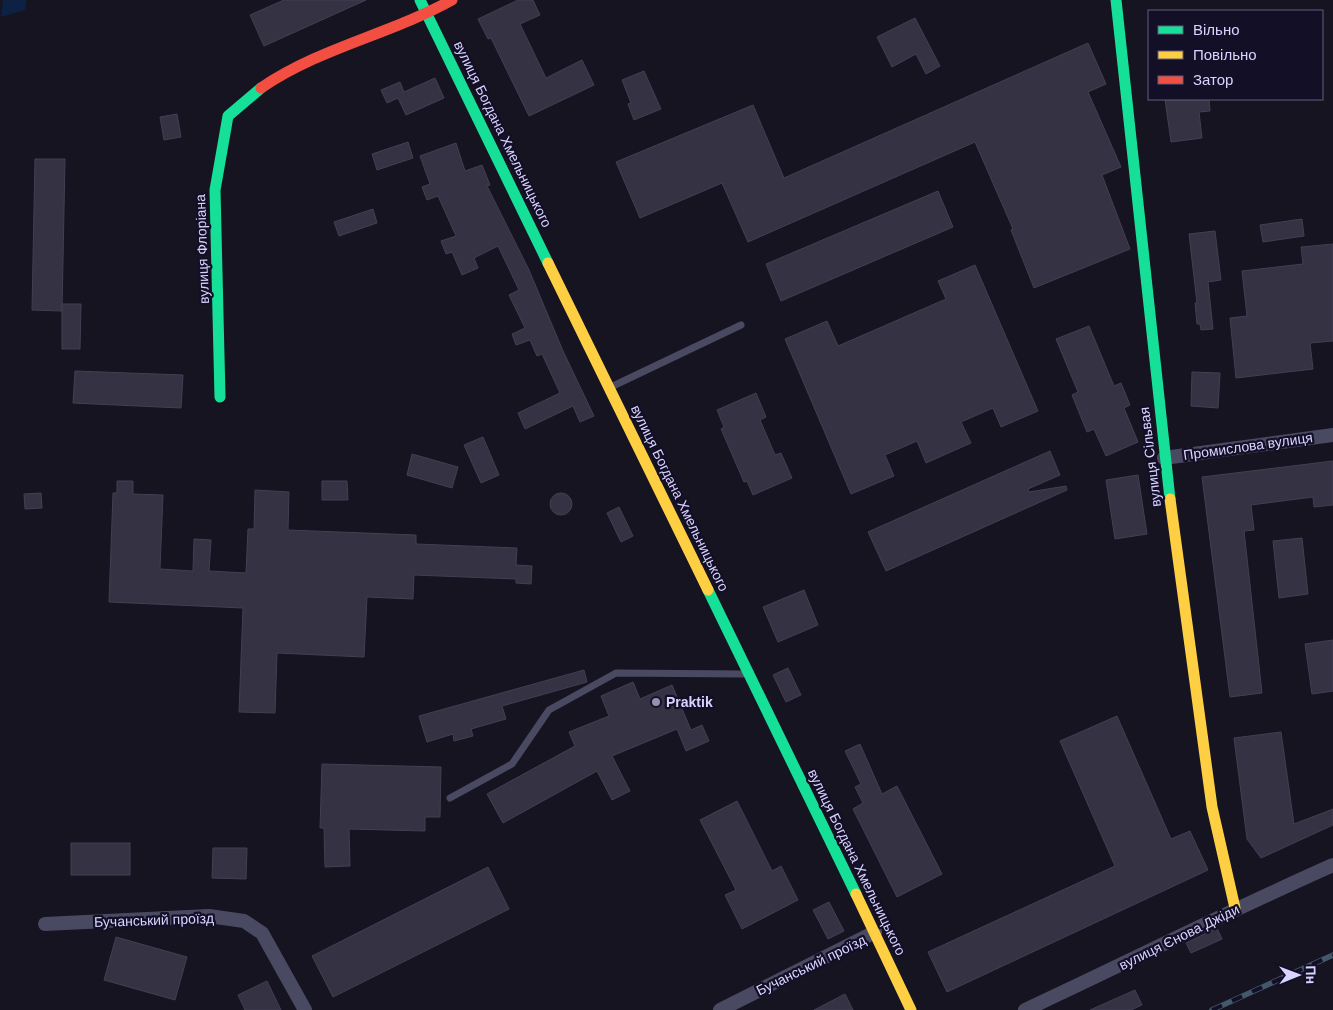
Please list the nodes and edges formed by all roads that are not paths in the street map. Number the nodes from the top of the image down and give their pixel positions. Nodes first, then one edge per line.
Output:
1 (420, 0) edge
2 (452, 0) edge
3 (1116, 0) edge
4 (428, 14) junction
5 (742, 325) dead end
6 (610, 388) junction
7 (220, 398) dead end
8 (1333, 435) edge
9 (1164, 458) junction
10 (749, 674) junction
11 (450, 798) dead end
12 (1333, 865) edge
13 (1235, 908) junction
14 (45, 924) dead end
15 (876, 932) junction
16 (305, 1010) edge
17 (720, 1010) edge
18 (911, 1010) edge
19 (1025, 1010) edge

1 - 4 main road, вулиця Богдана Хмельницького
2 - 4 main road, вулиця Флоріана
3 - 9 main road, вулиця Сільвая
4 - 6 main road, вулиця Богдана Хмельницького
4 - 7 main road, вулиця Флоріана
5 - 6 lane
6 - 10 main road, вулиця Богдана Хмельницького
8 - 9 street, Промислова вулиця
9 - 13 main road, вулиця Сільвая
10 - 11 lane
10 - 15 main road, вулиця Богдана Хмельницького
12 - 13 street, вулиця Єнова Джіди
13 - 19 street, вулиця Єнова Джіди
14 - 16 street, Бучанський проїзд
15 - 17 street, Бучанський проїзд
15 - 18 main road, вулиця Богдана Хмельницького

